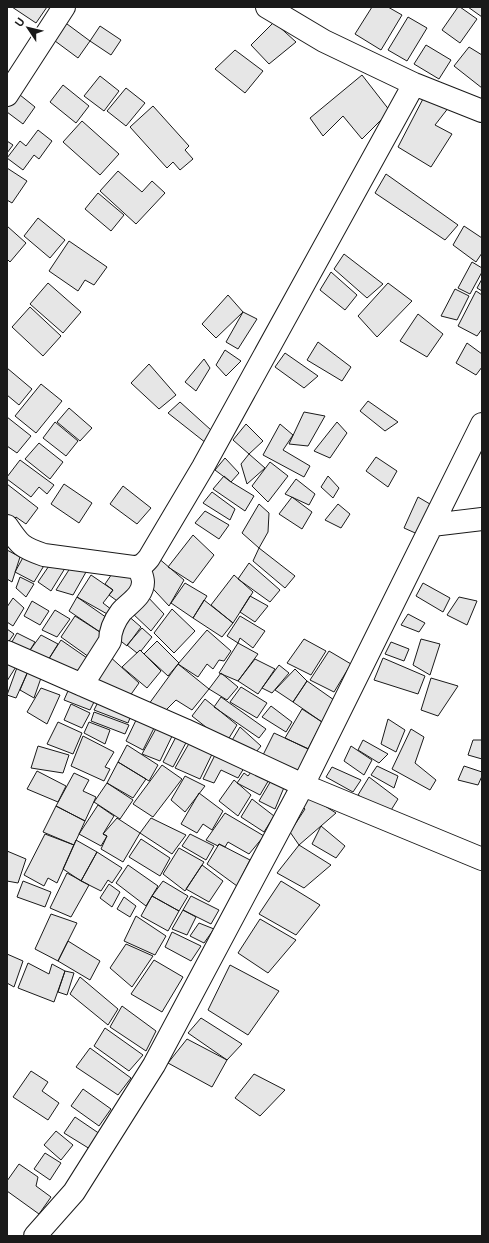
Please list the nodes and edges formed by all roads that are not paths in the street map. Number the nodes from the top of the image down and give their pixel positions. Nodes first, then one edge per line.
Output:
1 (64, 7) edge
2 (267, 7) edge
3 (414, 84) junction
4 (7, 95) edge
5 (482, 111) edge
6 (482, 424) edge
7 (482, 519) edge
8 (432, 525) junction
9 (7, 526) edge
10 (139, 567) junction
11 (7, 652) edge
12 (82, 685) junction
13 (303, 785) junction
14 (482, 858) edge
15 (35, 1236) edge

1 - 4 street
2 - 3 street
3 - 5 street
3 - 10 street
6 - 8 street
7 - 8 street
8 - 13 street
9 - 10 street
10 - 12 street
11 - 12 street
12 - 13 street
13 - 14 street
13 - 15 street

